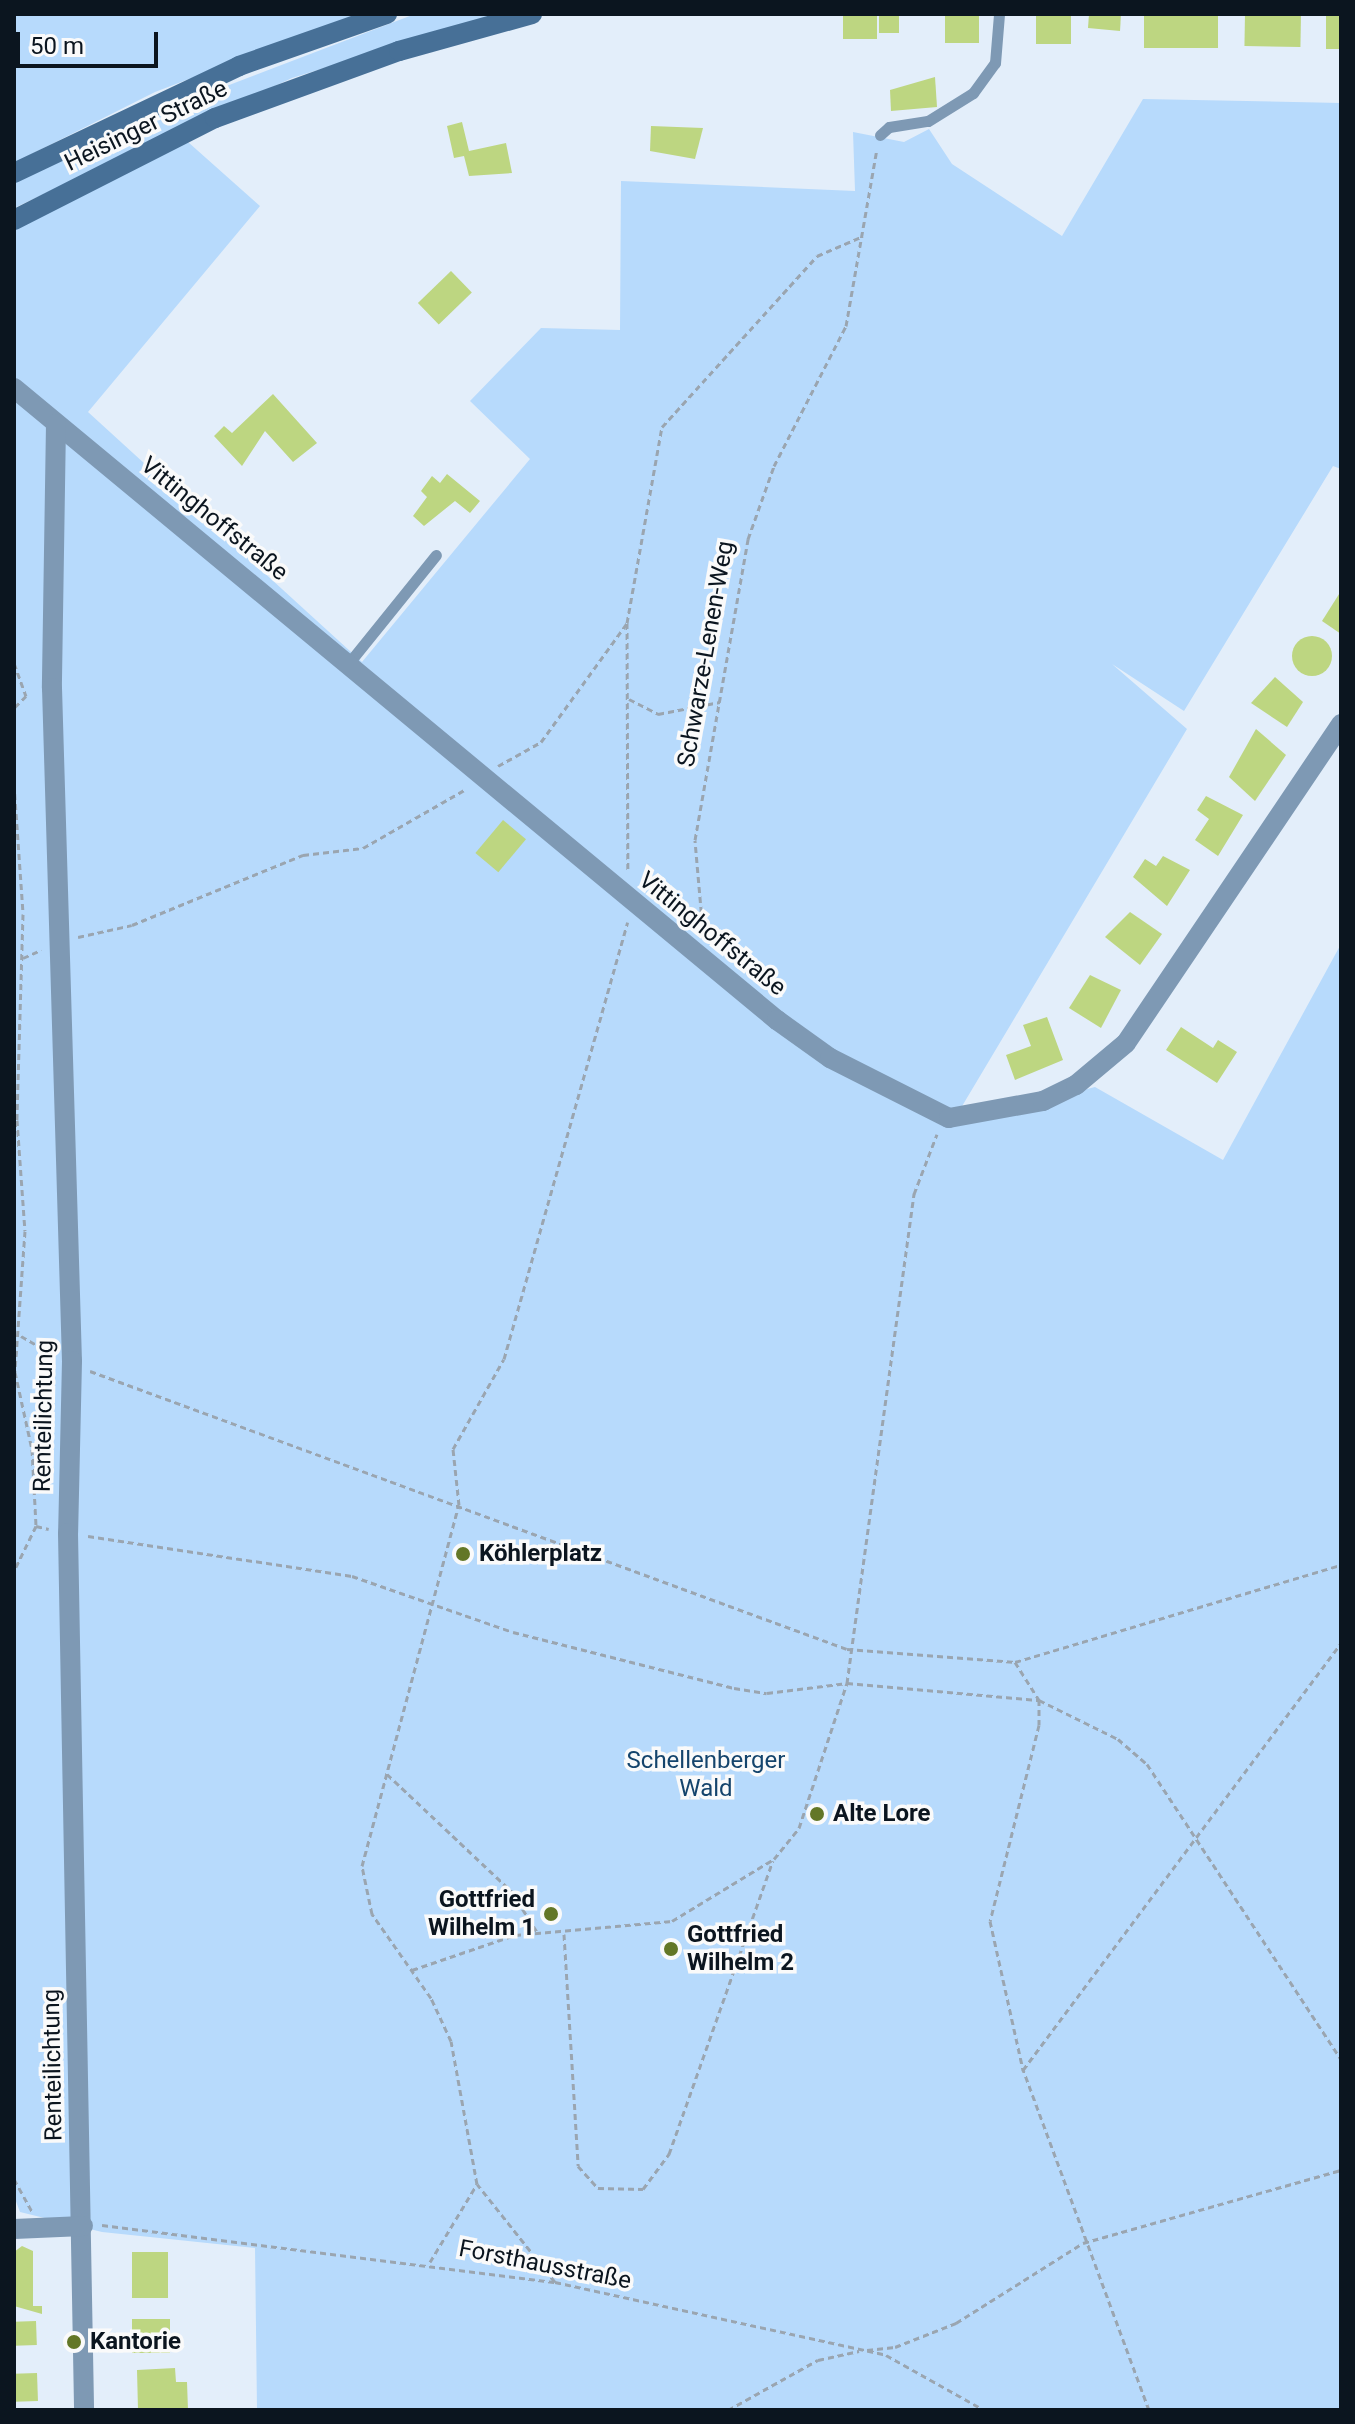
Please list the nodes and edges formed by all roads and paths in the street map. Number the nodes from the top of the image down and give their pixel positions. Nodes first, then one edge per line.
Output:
1 (387, 14) edge
2 (532, 14) edge
3 (999, 14) edge
4 (880, 135) joint
5 (14, 173) edge
6 (14, 220) edge
7 (863, 236) junction
8 (14, 388) edge
9 (56, 424) junction
10 (436, 555) dead end
11 (627, 623) junction
12 (14, 663) edge
13 (348, 664) junction
14 (629, 699) junction
15 (721, 702) junction
16 (14, 708) edge
17 (1341, 724) edge
18 (481, 776) junction
19 (14, 784) edge
20 (630, 901) junction
21 (58, 942) junction
22 (23, 958) junction
23 (706, 963) junction
24 (949, 1118) junction
25 (21, 1336) junction
26 (72, 1361) junction
27 (459, 1505) junction
28 (36, 1526) junction
29 (68, 1533) junction
30 (1341, 1565) edge
31 (14, 1571) edge
32 (430, 1602) junction
33 (1341, 1643) edge
34 (847, 1649) junction
35 (1015, 1662) junction
36 (847, 1683) junction
37 (1039, 1700) junction
38 (387, 1774) junction
39 (1197, 1838) junction
40 (774, 1859) junction
41 (538, 1933) junction
42 (564, 1934) junction
43 (412, 1970) junction
44 (1341, 2059) edge
45 (1023, 2070) junction
46 (1341, 2170) edge
47 (14, 2179) edge
48 (477, 2184) junction
49 (83, 2226) junction
50 (41, 2227) junction
51 (14, 2229) edge
52 (1083, 2243) junction
53 (430, 2262) junction
54 (555, 2282) junction
55 (860, 2350) junction
56 (84, 2410) edge
57 (728, 2410) edge
58 (984, 2410) edge
59 (1149, 2410) edge

1 - 5 main road, Heisinger Straße
2 - 6 main road, Heisinger Straße
3 - 4 lane
4 - 7 path, Schwarze-Lenen-Weg
7 - 11 path
7 - 15 path, Schwarze-Lenen-Weg
8 - 9 street, Vittinghoffstraße
9 - 13 street, Vittinghoffstraße
9 - 21 street, Renteilichtung
10 - 13 lane
11 - 14 path
11 - 18 path
12 - 16 path
13 - 18 street, Vittinghoffstraße
14 - 15 path
14 - 20 path
15 - 23 path, Schwarze-Lenen-Weg
17 - 24 street
18 - 20 street, Vittinghoffstraße
18 - 21 path
19 - 22 path
20 - 23 street, Vittinghoffstraße
20 - 27 path
21 - 22 path
21 - 26 street, Renteilichtung
22 - 25 path
23 - 24 street, Vittinghoffstraße
24 - 34 path
25 - 26 path
25 - 28 path
26 - 27 path
26 - 29 street, Renteilichtung
27 - 32 path
27 - 34 path
28 - 29 path
28 - 31 path
29 - 32 path
29 - 49 street, Renteilichtung
30 - 35 path
32 - 36 path
32 - 38 path
33 - 39 path
34 - 35 path
34 - 36 path
35 - 37 path
36 - 37 path
36 - 40 path
37 - 39 path
37 - 45 path
38 - 41 path
38 - 43 path
39 - 44 path
39 - 45 path
40 - 42 path
40 - 42 path
41 - 42 path
41 - 43 path
43 - 48 path
45 - 52 path
46 - 52 path
47 - 50 path
48 - 53 path
48 - 54 path
49 - 50 street
49 - 53 path, Forsthausstraße
49 - 56 street, Renteilichtung
50 - 51 street
52 - 55 path
52 - 59 path
53 - 54 path, Forsthausstraße
54 - 55 path, Forsthausstraße
55 - 57 path
55 - 58 path, Forsthausstraße

